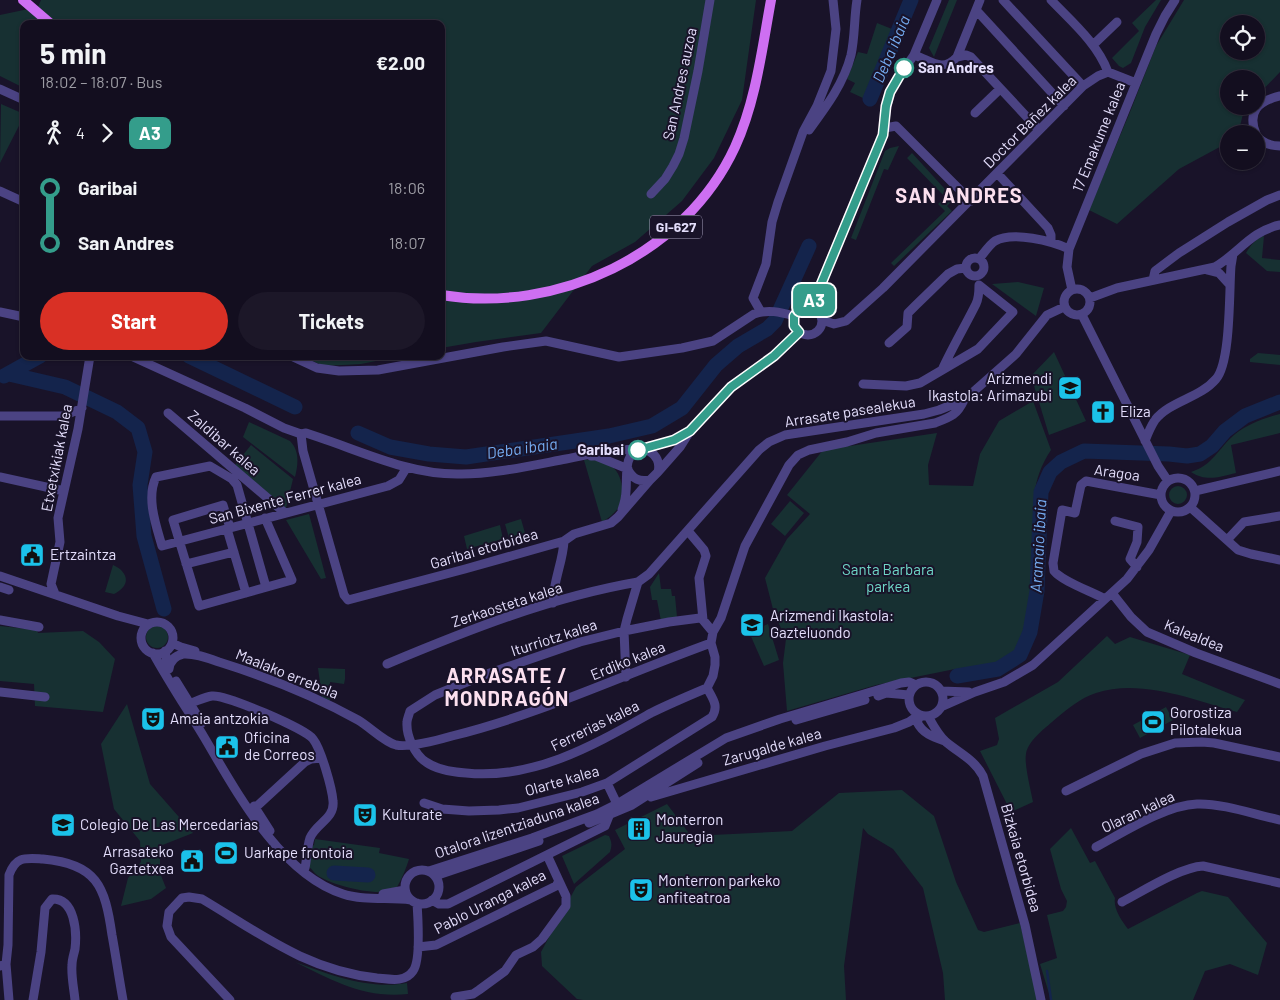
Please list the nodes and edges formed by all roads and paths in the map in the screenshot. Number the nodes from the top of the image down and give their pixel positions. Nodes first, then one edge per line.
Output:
1 (23, 0) edge
2 (710, 0) edge
3 (771, 0) edge
4 (834, 0) edge
5 (857, 0) edge
6 (937, 0) edge
7 (980, 0) edge
8 (1003, 0) edge
9 (1051, 0) edge
10 (1175, 0) edge
11 (977, 11) junction
12 (46, 20) edge
13 (1117, 22) dead end
14 (1093, 45) junction
15 (914, 55) junction
16 (957, 57) junction
17 (1108, 72) junction
18 (1136, 83) junction
19 (1083, 86) junction
20 (0, 89) edge
21 (1000, 89) junction
22 (1280, 96) edge
23 (20, 98) edge
24 (1064, 106) junction
25 (976, 113) dead end
26 (1252, 125) edge
27 (885, 128) junction
28 (1039, 130) junction
29 (803, 132) junction
30 (1265, 144) edge
31 (1280, 146) edge
32 (997, 174) junction
33 (0, 191) edge
34 (651, 194) dead end
35 (1280, 195) edge
36 (20, 200) edge
37 (971, 201) junction
38 (1280, 225) edge
39 (1051, 242) junction
40 (1069, 249) junction
41 (1233, 254) junction
42 (979, 258) junction
43 (966, 268) junction
44 (1204, 270) junction
45 (977, 280) junction
46 (1153, 280) junction
47 (1230, 284) junction
48 (1072, 290) junction
49 (445, 295) edge
50 (1090, 298) junction
51 (811, 307) junction
52 (1064, 307) junction
53 (765, 311) junction
54 (0, 312) edge
55 (1082, 314) junction
56 (792, 315) junction
57 (20, 317) edge
58 (822, 320) junction
59 (799, 332) junction
60 (889, 343) dead end
61 (445, 357) edge
62 (89, 360) edge
63 (141, 360) edge
64 (300, 360) edge
65 (430, 360) edge
66 (942, 370) junction
67 (863, 384) dead end
68 (964, 400) junction
69 (82, 408) junction
70 (168, 413) dead end
71 (0, 416) edge
72 (64, 416) junction
73 (78, 429) junction
74 (690, 431) junction
75 (301, 434) junction
76 (1146, 442) junction
77 (640, 450) junction
78 (578, 456) junction
79 (407, 467) junction
80 (628, 470) junction
81 (1280, 471) edge
82 (658, 472) junction
83 (0, 478) edge
84 (650, 480) junction
85 (1168, 481) junction
86 (1194, 491) junction
87 (64, 492) junction
88 (1160, 495) junction
89 (318, 505) junction
90 (1190, 507) junction
91 (1171, 511) junction
92 (285, 513) junction
93 (621, 513) junction
94 (1280, 516) edge
95 (265, 518) junction
96 (1115, 522) dead end
97 (248, 523) junction
98 (228, 528) junction
99 (688, 531) junction
100 (1227, 540) junction
101 (179, 541) junction
102 (564, 541) junction
103 (234, 552) junction
104 (1280, 560) edge
105 (186, 564) junction
106 (1137, 567) junction
107 (0, 576) edge
108 (638, 582) junction
109 (266, 587) junction
110 (246, 593) junction
111 (55, 594) junction
112 (1108, 596) junction
113 (553, 603) junction
114 (118, 616) junction
115 (0, 620) edge
116 (703, 620) junction
117 (148, 624) junction
118 (38, 626) dead end
119 (624, 631) junction
120 (713, 632) junction
121 (141, 636) junction
122 (172, 643) junction
123 (711, 643) junction
124 (165, 651) junction
125 (153, 653) junction
126 (208, 658) junction
127 (387, 664) dead end
128 (169, 669) junction
129 (626, 677) junction
130 (1280, 684) edge
131 (916, 685) junction
132 (707, 688) junction
133 (941, 691) junction
134 (0, 692) edge
135 (975, 692) junction
136 (909, 695) junction
137 (45, 697) dead end
138 (191, 703) junction
139 (941, 707) junction
140 (922, 716) junction
141 (411, 744) junction
142 (396, 745) joint
143 (1280, 757) edge
144 (321, 758) junction
145 (607, 783) junction
146 (1066, 791) dead end
147 (424, 803) dead end
148 (617, 804) junction
149 (632, 805) junction
150 (255, 808) junction
151 (609, 816) junction
152 (1280, 820) edge
153 (1096, 847) dead end
154 (547, 855) junction
155 (306, 868) junction
156 (432, 874) junction
157 (560, 880) junction
158 (1280, 883) edge
159 (405, 890) junction
160 (432, 900) junction
161 (414, 902) junction
162 (1122, 902) dead end
163 (418, 947) junction
164 (3, 965) edge
165 (455, 997) dead end
166 (9, 1000) edge
167 (33, 1000) edge
168 (75, 1000) edge
169 (123, 1000) edge
170 (230, 1000) edge
171 (1041, 1000) edge

1 - 12 main road
2 - 34 street, San Andres auzoa
3 - 49 main road, GI-627
4 - 29 street
5 - 29 street
6 - 15 street
7 - 11 street
8 - 19 street
9 - 14 street
10 - 18 street, 17 Emakume kalea
11 - 16 street
11 - 24 street
13 - 14 street
14 - 17 street
15 - 16 street
15 - 27 street
16 - 21 street
17 - 18 street
17 - 19 street, Doctor Bañez kalea
18 - 40 street, 17 Emakume kalea
19 - 24 street, Doctor Bañez kalea
20 - 23 street
21 - 25 street
21 - 28 street
22 - 26 street
24 - 28 street, Doctor Bañez kalea
27 - 37 street
27 - 51 street
28 - 32 street, Doctor Bañez kalea
29 - 53 street
30 - 31 street
32 - 37 street, Doctor Bañez kalea
32 - 39 street
33 - 36 street
35 - 46 street
37 - 58 street, Doctor Bañez kalea
38 - 41 street
39 - 40 street
39 - 42 street
40 - 48 street, 17 Emakume kalea
41 - 44 street
41 - 47 street
42 - 43 street
42 - 45 street
43 - 45 street
43 - 60 street
44 - 46 street
44 - 47 street
45 - 66 street
45 - 66 street
46 - 50 street
47 - 76 street
48 - 50 street
48 - 52 street
50 - 55 street
51 - 56 street
51 - 58 street
52 - 55 street
52 - 68 street, Arrasate pasealekua
53 - 56 street
53 - 61 street
54 - 57 street
55 - 76 street
56 - 59 street
58 - 59 street
59 - 74 street
62 - 69 street, Etxetxikiak kalea
63 - 75 street
64 - 65 street
66 - 67 street
68 - 99 street, Arrasate pasealekua
68 - 120 street
69 - 72 street
69 - 73 street, Etxetxikiak kalea
70 - 92 street, Zaldibar kalea
71 - 72 street
72 - 73 street
73 - 87 street, Etxetxikiak kalea
74 - 77 street
74 - 82 street
75 - 79 street
75 - 89 street
76 - 85 street
77 - 78 street
77 - 80 street
77 - 82 street
78 - 79 street
78 - 80 street
79 - 89 street, San Bixente Ferrer kalea
80 - 84 street
80 - 93 street
81 - 86 street
82 - 84 street
83 - 87 street
84 - 93 street, Garibai etorbidea
85 - 86 street
85 - 88 street
86 - 90 street
87 - 111 street, Etxetxikiak kalea
88 - 91 street
88 - 112 street, Aragoa
89 - 92 street, San Bixente Ferrer kalea
89 - 102 street, Garibai etorbidea
90 - 91 street
90 - 100 street
91 - 106 street
92 - 95 street, San Bixente Ferrer kalea
93 - 102 street, Garibai etorbidea
94 - 100 street
95 - 97 street, San Bixente Ferrer kalea
95 - 109 street
96 - 106 street
97 - 98 street, San Bixente Ferrer kalea
97 - 101 street, San Bixente Ferrer kalea
97 - 109 street
98 - 101 street, San Bixente Ferrer kalea
98 - 101 street
98 - 103 street
99 - 108 street, Arrasate pasealekua
99 - 116 street
100 - 104 street
101 - 105 street
102 - 113 street
103 - 105 street
103 - 110 street
105 - 110 street
106 - 112 street
107 - 111 street
108 - 113 street, Zerkaosteta kalea
108 - 119 street
109 - 110 street
111 - 114 street
112 - 130 street, Kalealdea
112 - 135 street
113 - 127 street, Zerkaosteta kalea
114 - 117 street
114 - 121 street
115 - 118 street
116 - 119 street, Iturriotz kalea
116 - 120 street
117 - 121 street
117 - 122 street
119 - 129 street
119 - 141 street, Iturriotz kalea
120 - 123 street
121 - 125 street
122 - 124 street
122 - 126 street
123 - 129 street, Erdiko kalea
123 - 132 street
124 - 125 street
124 - 128 street
125 - 161 street
126 - 128 street, Maalako errebala
126 - 142 street, Maalako errebala
128 - 138 street
129 - 141 street, Erdiko kalea
131 - 133 street
131 - 136 street
131 - 148 street, Otalora lizentziaduna kalea
132 - 141 street, Ferrerias kalea
132 - 145 street, Olarte kalea
133 - 135 street
133 - 139 street
134 - 137 street
135 - 139 street
136 - 140 street
136 - 149 street, Otalora lizentziaduna kalea
138 - 144 street
138 - 150 street
139 - 140 street
140 - 149 street, Zarugalde kalea
140 - 171 street, Bizkaia etorbidea
141 - 142 street, Erdiko kalea
143 - 146 street
144 - 150 street
144 - 155 street
145 - 147 street, Olarte kalea
145 - 148 street
148 - 156 street, Otalora lizentziaduna kalea
149 - 151 street, Otalora lizentziaduna kalea
150 - 155 street
151 - 154 street, Pablo Uranga kalea
151 - 156 street, Otalora lizentziaduna kalea
152 - 153 street, Olaran kalea
154 - 157 street, Pablo Uranga kalea
154 - 160 street
155 - 159 street
156 - 159 street
156 - 160 street
157 - 163 street, Pablo Uranga kalea
157 - 165 street
158 - 162 street
159 - 161 street
160 - 161 street
161 - 163 street
163 - 170 street
164 - 166 street
164 - 169 street
167 - 168 street

